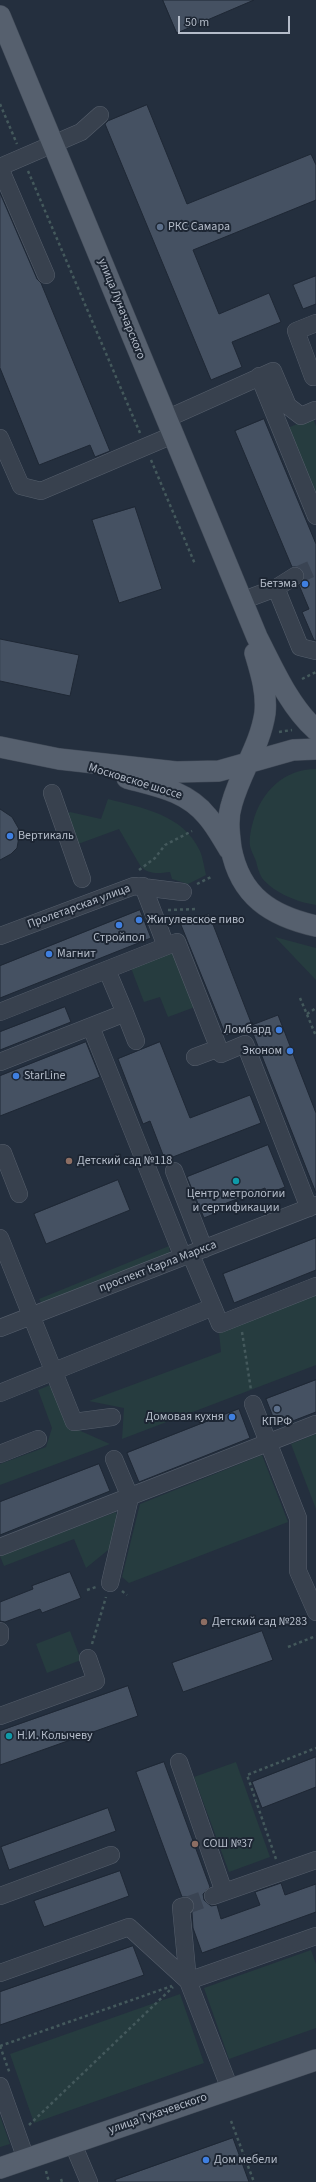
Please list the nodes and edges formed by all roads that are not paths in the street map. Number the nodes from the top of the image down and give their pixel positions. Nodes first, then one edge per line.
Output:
1 (0, 16) edge
2 (100, 115) dead end
3 (53, 143) junction
4 (0, 168) edge
5 (46, 275) dead end
6 (316, 323) edge
7 (259, 376) junction
8 (313, 376) dead end
9 (315, 410) dead end
10 (169, 427) junction
11 (0, 438) edge
12 (316, 516) edge
13 (295, 576) tunnel mouth
14 (276, 588) junction
15 (241, 601) junction
16 (316, 651) edge
17 (316, 730) edge
18 (0, 747) edge
19 (316, 749) edge
20 (60, 759) junction
21 (249, 762) junction
22 (52, 793) dead end
23 (232, 854) junction
24 (141, 878) junction
25 (82, 879) dead end
26 (183, 892) dead end
27 (316, 926) edge
28 (0, 936) edge
29 (166, 946) junction
30 (107, 970) junction
31 (0, 1012) edge
32 (125, 1013) junction
33 (91, 1027) junction
34 (136, 1041) dead end
35 (219, 1048) junction
36 (195, 1057) dead end
37 (0, 1062) edge
38 (0, 1155) edge
39 (174, 1171) dead end
40 (19, 1194) dead end
41 (312, 1207) edge
42 (0, 1238) edge
43 (193, 1254) junction
44 (316, 1286) edge
45 (213, 1307) junction
46 (31, 1316) junction
47 (0, 1328) edge
48 (53, 1372) junction
49 (0, 1393) edge
50 (253, 1404) road end
51 (112, 1417) dead end
52 (316, 1424) edge
53 (38, 1439) dead end
54 (268, 1443) junction
55 (0, 1454) edge
56 (114, 1459) dead end
57 (130, 1497) junction
58 (0, 1547) edge
59 (110, 1583) road end
60 (316, 1612) edge
61 (88, 1658) road end
62 (0, 1716) edge
63 (179, 1762) dead end
64 (111, 1855) dead end
65 (316, 1860) edge
66 (0, 1896) edge
67 (185, 1906) dead end
68 (315, 1938) edge
69 (0, 1973) edge
70 (188, 1981) junction
71 (316, 2060) edge
72 (0, 2086) edge
73 (230, 2089) junction
74 (73, 2144) junction
75 (26, 2159) junction
76 (0, 2168) edge
77 (89, 2182) edge

1 - 3 main road, улица Луначарского
2 - 3 street
3 - 4 street
3 - 10 main road, улица Луначарского
4 - 5 street
6 - 8 street
7 - 9 street
7 - 10 street
7 - 12 street
10 - 11 street
10 - 15 main road, улица Луначарского
13 - 14 street
14 - 15 street
14 - 16 street
15 - 17 main road, улица Луначарского
15 - 21 main road, улица Луначарского
18 - 20 main road, Московское шоссе
19 - 21 main road, Московское шоссе
20 - 21 main road, Московское шоссе
20 - 23 main road, Московское шоссе
21 - 23 main road, Московское шоссе
22 - 25 street
23 - 27 main road, Московское шоссе
24 - 26 street, Пролетарская улица
24 - 28 street, Пролетарская улица
24 - 29 street
29 - 30 street
29 - 35 street
30 - 31 street
30 - 32 street
32 - 33 street
32 - 34 street
33 - 37 street
33 - 43 street
35 - 36 street
35 - 41 street
38 - 40 street
39 - 43 street
41 - 43 street, проспект Карла Маркса
42 - 46 street
43 - 45 street
43 - 46 street, проспект Карла Маркса
44 - 45 street
45 - 48 street
46 - 47 street, проспект Карла Маркса
46 - 48 street
48 - 49 street
48 - 51 street
50 - 54 street
52 - 54 street
53 - 55 street
54 - 57 street
54 - 60 street
56 - 57 street
57 - 58 street
57 - 59 street
61 - 62 street
63 - 65 street
64 - 66 street
67 - 70 street
68 - 70 street
69 - 70 street
70 - 73 street
71 - 73 main road, улица Тухачевского
72 - 75 street
73 - 74 main road, улица Тухачевского
74 - 75 main road, улица Тухачевского
74 - 77 street
75 - 76 main road, улица Тухачевского

